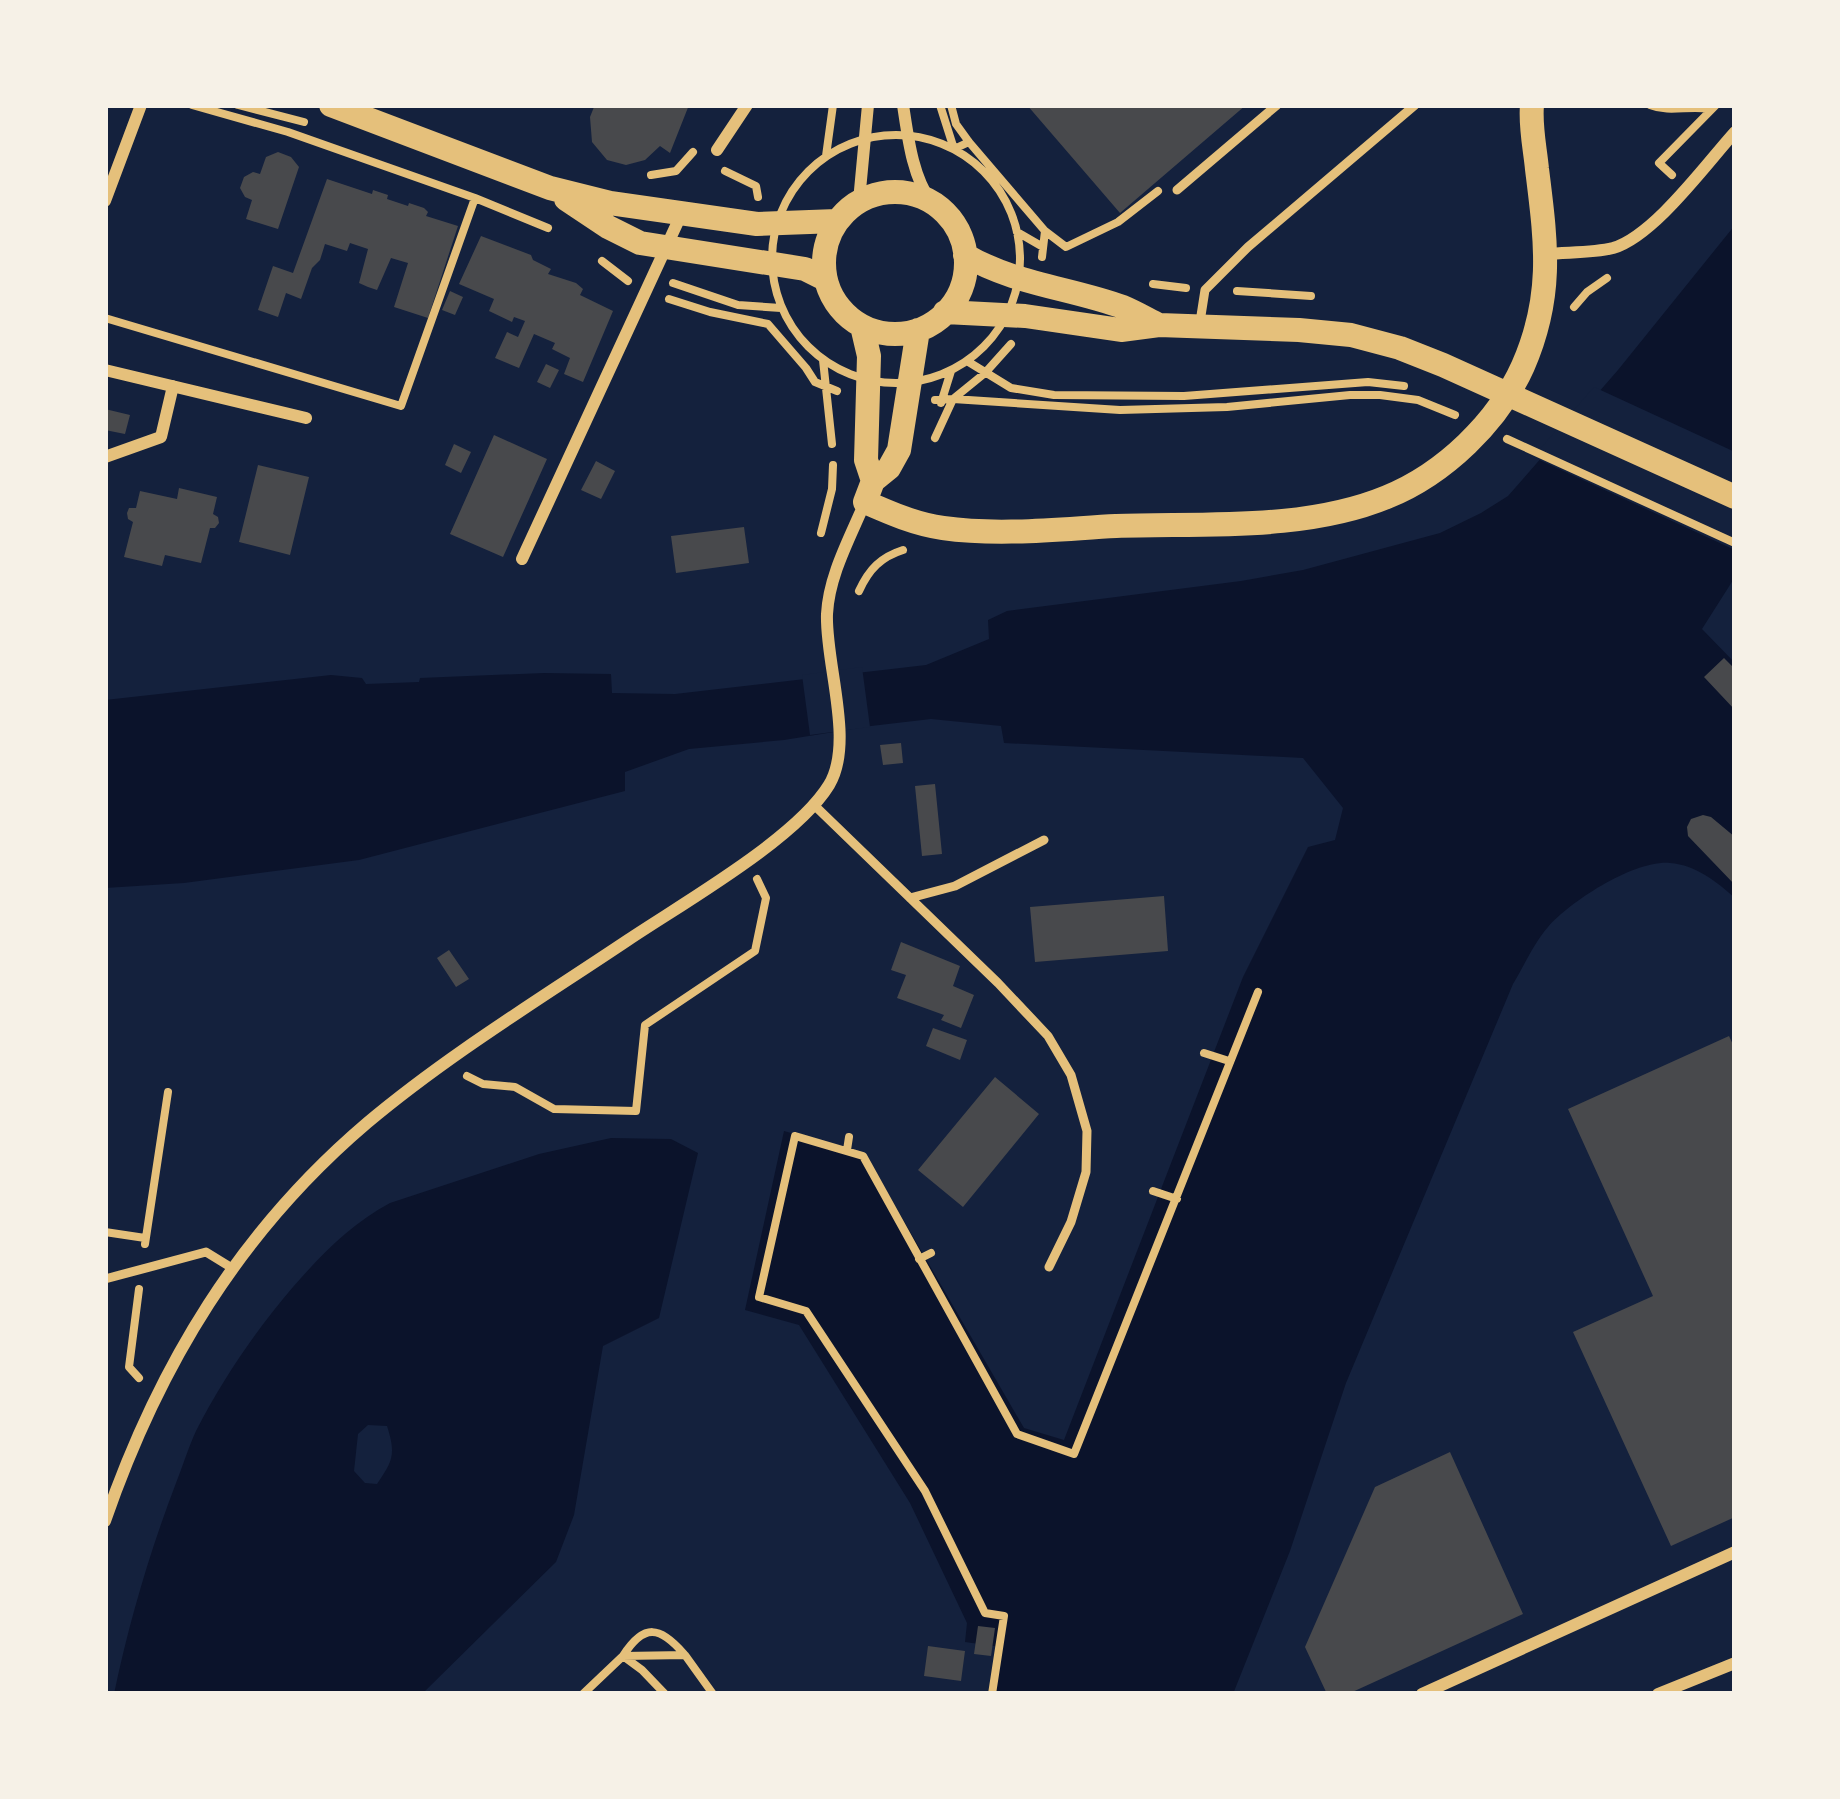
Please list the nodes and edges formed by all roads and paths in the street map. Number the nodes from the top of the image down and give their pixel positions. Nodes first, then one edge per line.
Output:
1 (141, 105) edge
2 (192, 105) edge
3 (332, 105) edge
4 (747, 105) edge
5 (833, 105) edge
6 (868, 105) edge
7 (904, 105) edge
8 (940, 105) edge
9 (1277, 105) edge
10 (1415, 105) edge
11 (1532, 105) edge
12 (1649, 105) edge
13 (1714, 107) edge
14 (1735, 131) edge
15 (969, 142) dead end
16 (717, 151) dead end
17 (692, 153) dead end
18 (826, 156) dead end
19 (633, 175) dead end
20 (550, 188) junction
21 (1686, 188) junction
22 (1160, 190) dead end
23 (1177, 190) dead end
24 (475, 198) junction
25 (105, 201) edge
26 (859, 201) junction
27 (931, 202) junction
28 (681, 214) junction
29 (837, 221) junction
30 (1045, 231) dead end
31 (559, 235) dead end
32 (664, 249) junction
33 (590, 252) dead end
34 (1547, 254) junction
35 (965, 255) junction
36 (1617, 274) dead end
37 (825, 279) junction
38 (650, 283) junction
39 (945, 312) junction
40 (105, 318) edge
41 (1567, 322) dead end
42 (1159, 325) junction
43 (862, 326) junction
44 (1200, 327) junction
45 (918, 330) junction
46 (967, 361) dead end
47 (105, 370) edge
48 (952, 370) dead end
49 (173, 386) junction
50 (827, 388) junction
51 (1422, 396) junction
52 (868, 399) junction
53 (908, 402) junction
54 (1455, 415) dead end
55 (306, 418) dead end
56 (1512, 430) dead end
57 (1498, 434) dead end
58 (934, 441) dead end
59 (1498, 447) dead end
60 (105, 457) edge
61 (869, 492) junction
62 (1735, 497) edge
63 (949, 529) junction
64 (820, 537) dead end
65 (1735, 543) edge
66 (522, 559) dead end
67 (828, 634) junction
68 (813, 804) junction
69 (1045, 839) dead end
70 (746, 860) junction
71 (910, 898) junction
72 (1258, 992) dead end
73 (1204, 1052) dead end
74 (1229, 1061) junction
75 (445, 1064) junction
76 (783, 1133) dead end
77 (795, 1136) junction
78 (849, 1137) dead end
79 (847, 1150) junction
80 (1153, 1191) dead end
81 (1177, 1199) junction
82 (105, 1232) edge
83 (146, 1238) dead end
84 (931, 1253) dead end
85 (919, 1259) junction
86 (1049, 1267) dead end
87 (232, 1268) junction
88 (105, 1279) edge
89 (105, 1521) edge
90 (1735, 1552) edge
91 (685, 1655) junction
92 (623, 1657) junction
93 (1735, 1664) edge
94 (583, 1694) edge
95 (665, 1694) edge
96 (713, 1694) edge
97 (992, 1694) edge
98 (1422, 1694) edge
99 (1658, 1694) edge

1 - 25 street
2 - 24 path
3 - 20 main road
4 - 16 street
5 - 18 path
6 - 26 street
7 - 27 street
8 - 15 path
9 - 23 lane
10 - 44 lane
11 - 34 main road
12 - 13 path
13 - 21 path
14 - 21 street
17 - 19 path
20 - 28 main road
20 - 32 main road
21 - 34 street
22 - 30 path
24 - 31 path
24 - 40 path
26 - 27 main road
26 - 29 main road
27 - 35 main road
28 - 29 main road
28 - 32 street
29 - 37 main road
32 - 37 main road
32 - 38 street
33 - 38 path
34 - 63 main road
35 - 39 main road
35 - 42 main road
36 - 41 path
37 - 43 main road
38 - 50 path
38 - 50 path
38 - 66 street
39 - 42 main road
39 - 45 main road
42 - 44 main road
43 - 45 main road
43 - 52 main road
44 - 62 main road
45 - 53 main road
46 - 51 path
47 - 49 street
48 - 53 path
49 - 55 street
49 - 60 street
50 - 52 path
50 - 64 path
51 - 54 path
51 - 58 path
52 - 61 main road
53 - 61 main road
56 - 59 path
57 - 65 path
61 - 63 main road
61 - 67 street
63 - 67 path
67 - 68 street
68 - 70 street
68 - 71 lane
69 - 71 lane
70 - 75 street
70 - 75 path
71 - 86 lane
72 - 74 path
73 - 74 path
74 - 81 path
75 - 87 street
76 - 77 path
77 - 79 path
77 - 97 path
78 - 79 path
79 - 85 path
80 - 81 path
81 - 85 path
82 - 83 path
84 - 85 path
87 - 88 lane
87 - 89 street
90 - 98 street
91 - 92 path
91 - 92 path
91 - 96 path
92 - 94 path
92 - 95 path
93 - 99 street

